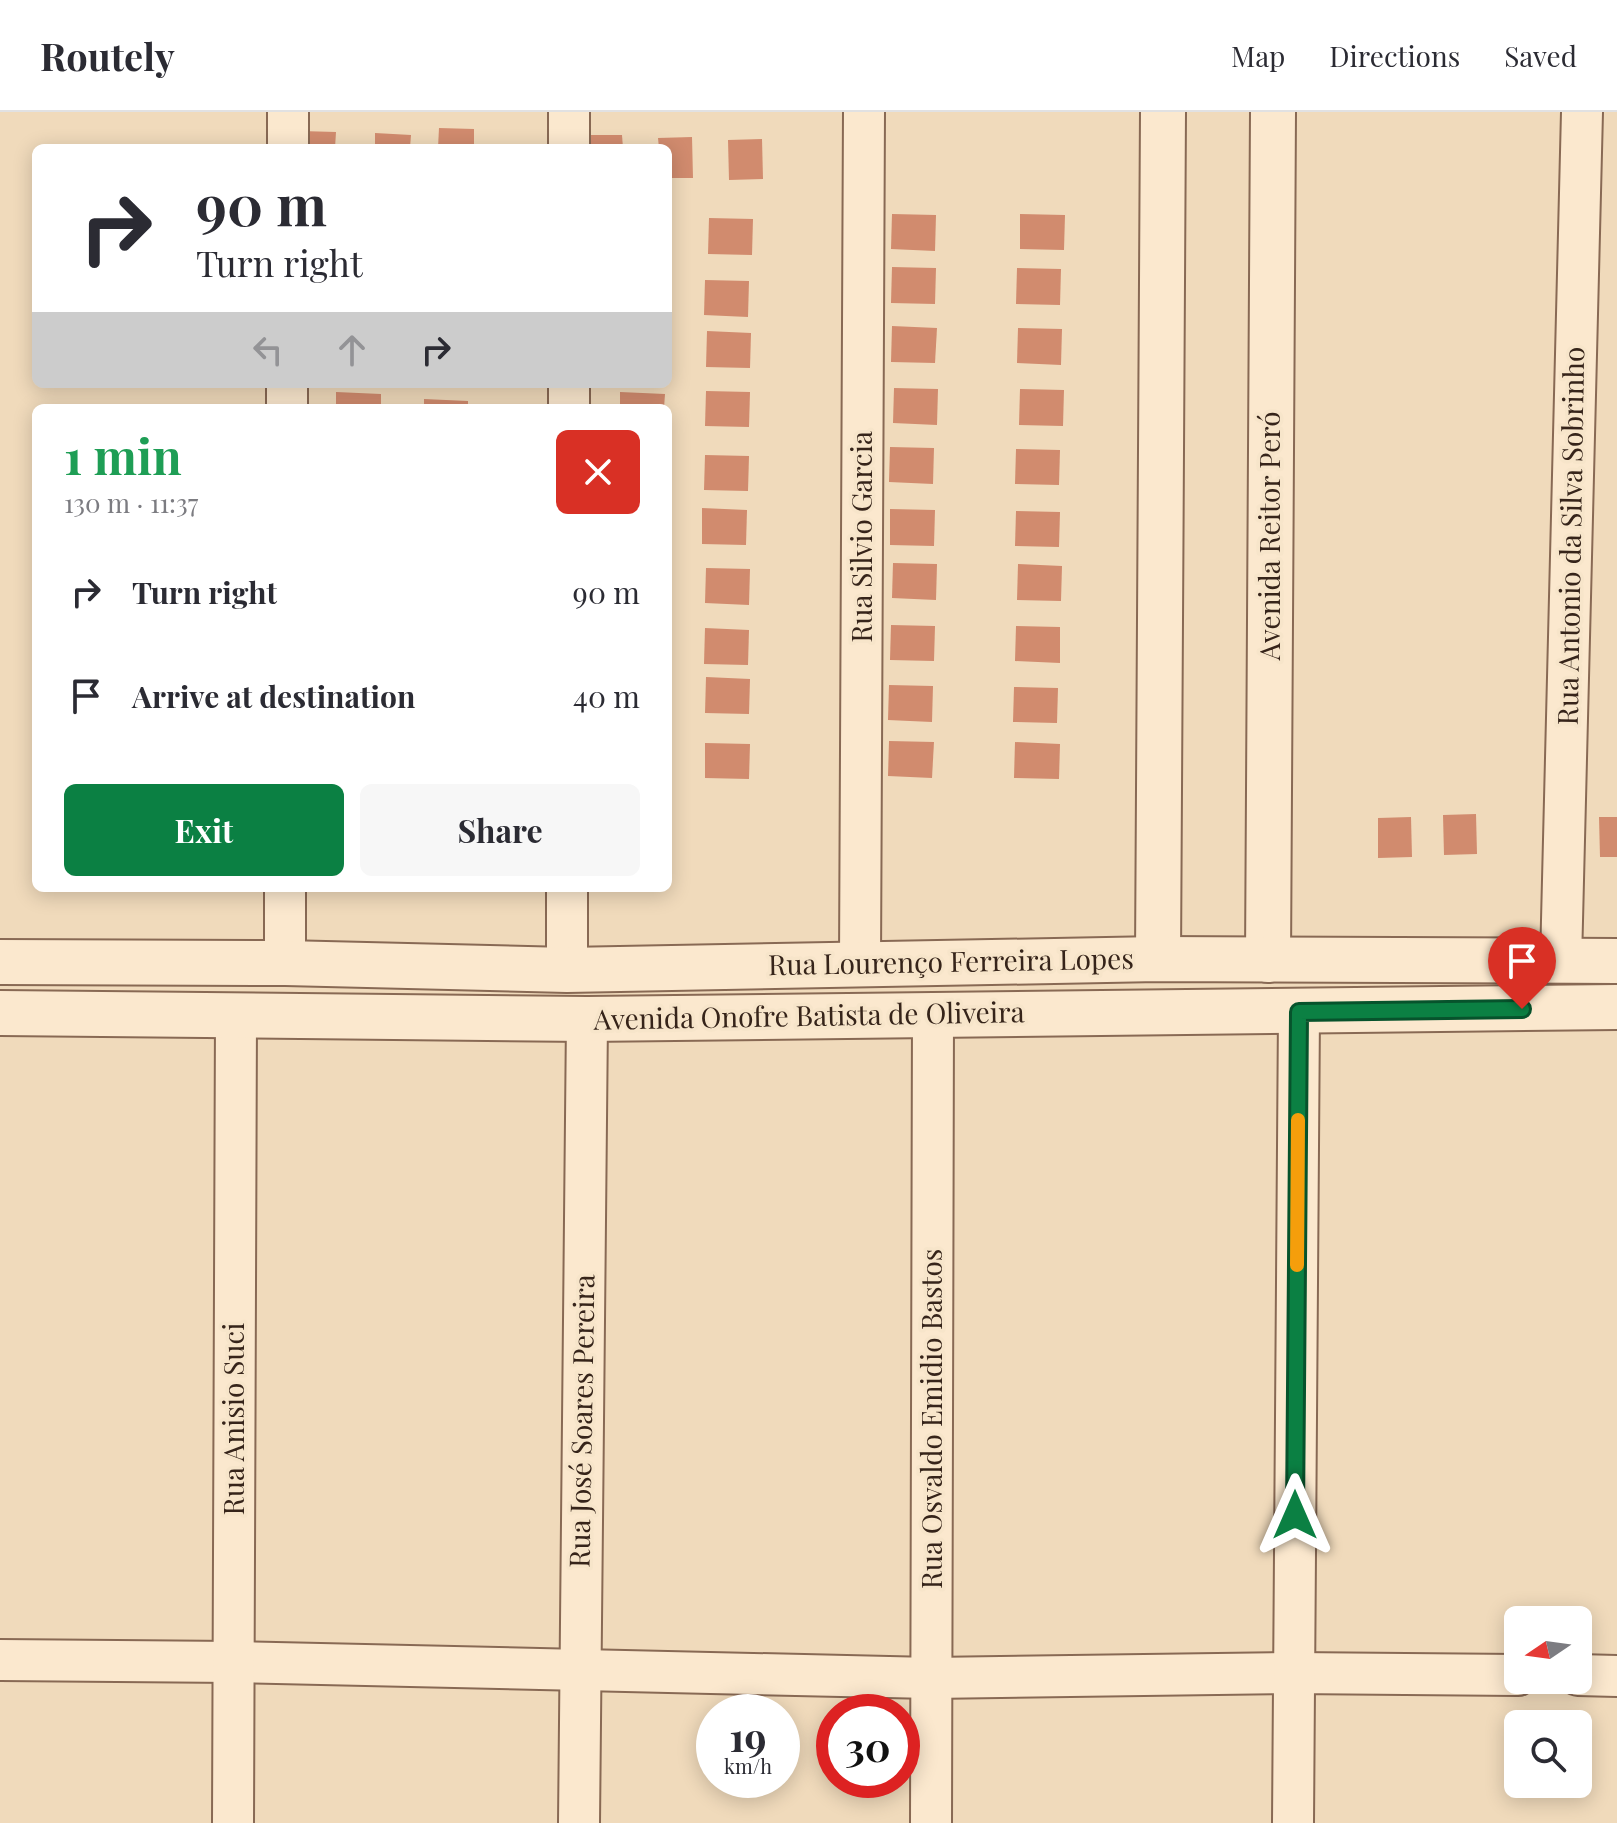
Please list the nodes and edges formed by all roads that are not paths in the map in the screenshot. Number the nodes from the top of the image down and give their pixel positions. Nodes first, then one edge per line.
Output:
1 (288, 112) edge
2 (569, 112) edge
3 (864, 112) edge
4 (1163, 112) edge
5 (1273, 112) edge
6 (1582, 112) edge
7 (288, 144) edge
8 (569, 144) edge
9 (285, 892) edge
10 (567, 892) edge
11 (1158, 959) junction
12 (1268, 960) junction
13 (1561, 961) junction
14 (1617, 961) edge
15 (0, 962) edge
16 (285, 963) junction
17 (860, 963) junction
18 (567, 970) junction
19 (1617, 1007) edge
20 (1299, 1012) junction
21 (0, 1013) edge
22 (236, 1015) junction
23 (933, 1015) junction
24 (587, 1019) junction
25 (0, 1660) edge
26 (234, 1662) junction
27 (579, 1669) junction
28 (1293, 1673) junction
29 (1504, 1675) edge
30 (1592, 1675) edge
31 (1617, 1676) edge
32 (931, 1678) junction
33 (233, 1823) edge
34 (579, 1823) edge
35 (931, 1823) edge
36 (1293, 1823) edge

1 - 7 street
2 - 8 street
3 - 17 street, Rua Silvio Garcia
4 - 11 street
5 - 12 street, Avenida Reitor Peró
6 - 13 street, Rua Antonio da Silva Sobrinho
9 - 16 street
10 - 18 street
11 - 12 street, Rua Lourenço Ferreira Lopes
11 - 17 street, Rua Lourenço Ferreira Lopes
12 - 13 street, Rua Lourenço Ferreira Lopes
13 - 14 street, Rua Lourenço Ferreira Lopes
15 - 16 street, Rua Lourenço Ferreira Lopes
16 - 18 street, Rua Lourenço Ferreira Lopes
17 - 18 street, Rua Lourenço Ferreira Lopes
19 - 20 street, Avenida Onofre Batista de Oliveira
20 - 23 street, Avenida Onofre Batista de Oliveira
20 - 28 street
21 - 22 street, Avenida Onofre Batista de Oliveira
22 - 24 street, Avenida Onofre Batista de Oliveira
22 - 26 street, Rua Anisio Suci
23 - 24 street, Avenida Onofre Batista de Oliveira
23 - 32 street, Rua Osvaldo Emidio Bastos
24 - 27 street, Rua José Soares Pereira
25 - 26 street
26 - 27 street
26 - 33 street, Rua Anisio Suci
27 - 32 street
27 - 34 street, Rua José Soares Pereira
28 - 29 street
28 - 32 street
28 - 36 street
30 - 31 street
32 - 35 street, Rua Osvaldo Emidio Bastos

